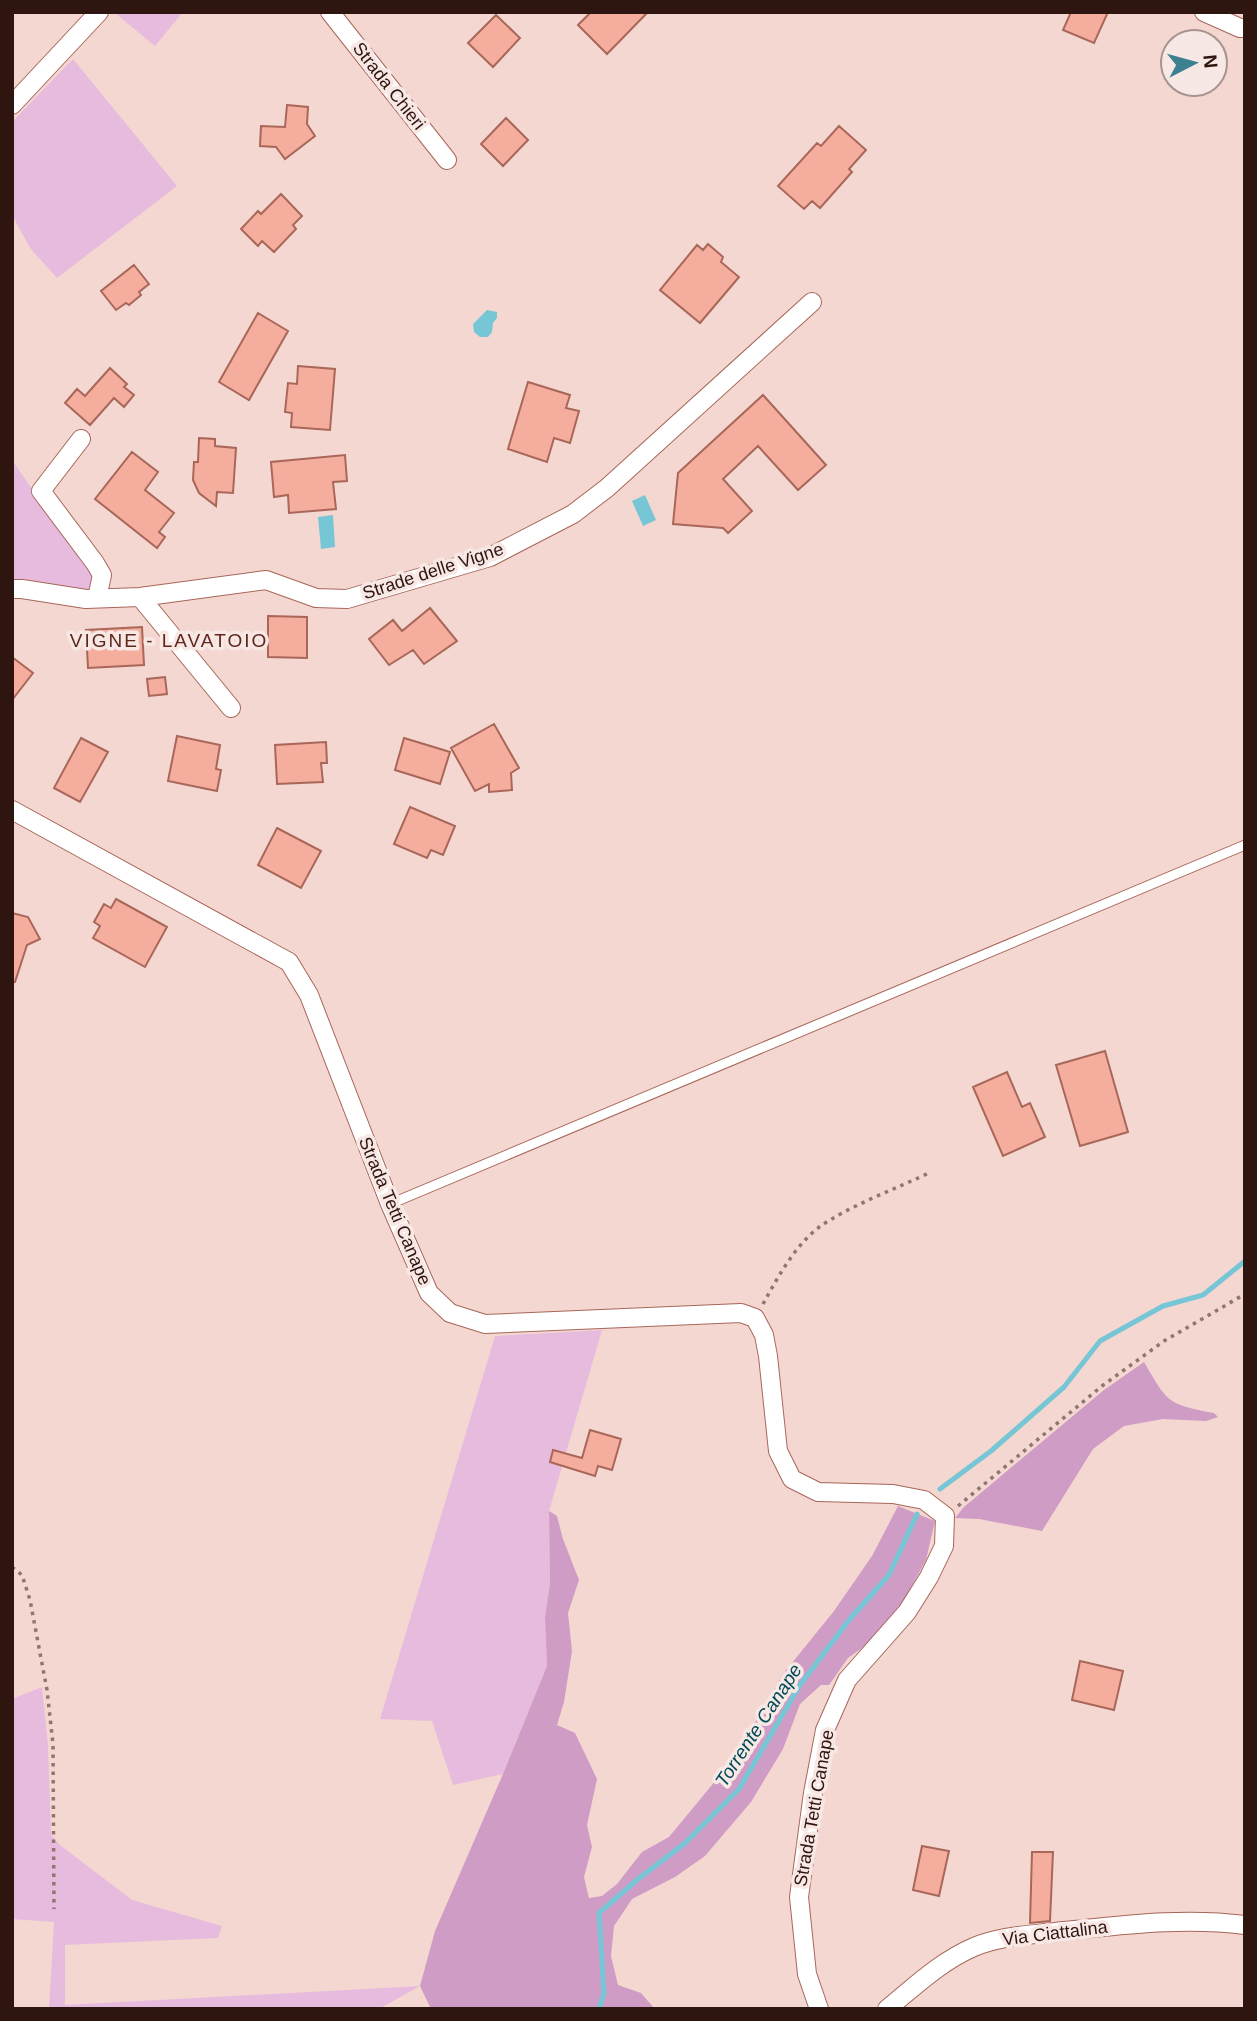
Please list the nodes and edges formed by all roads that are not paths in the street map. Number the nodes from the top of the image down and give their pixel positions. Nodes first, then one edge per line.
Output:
1 (99, 12) edge
2 (330, 12) edge
3 (1204, 12) edge
4 (1245, 28) edge
5 (12, 105) edge
6 (447, 160) dead end
7 (812, 302) dead end
8 (81, 439) dead end
9 (12, 589) edge
10 (140, 597) junction
11 (97, 598) junction
12 (231, 708) dead end
13 (12, 810) edge
14 (1245, 845) edge
15 (390, 1205) junction
16 (1245, 1925) edge
17 (819, 2009) edge
18 (887, 2009) edge

1 - 5 street
2 - 6 street, Strada Chieri
3 - 4 street
7 - 10 street, Strade delle Vigne
8 - 11 street
9 - 11 street, Strade delle Vigne
10 - 11 street, Strade delle Vigne
10 - 12 street
13 - 15 street, Strada Tetti Canape
14 - 15 lane
15 - 17 street, Strada Tetti Canape
16 - 18 street, Via Ciattalina

